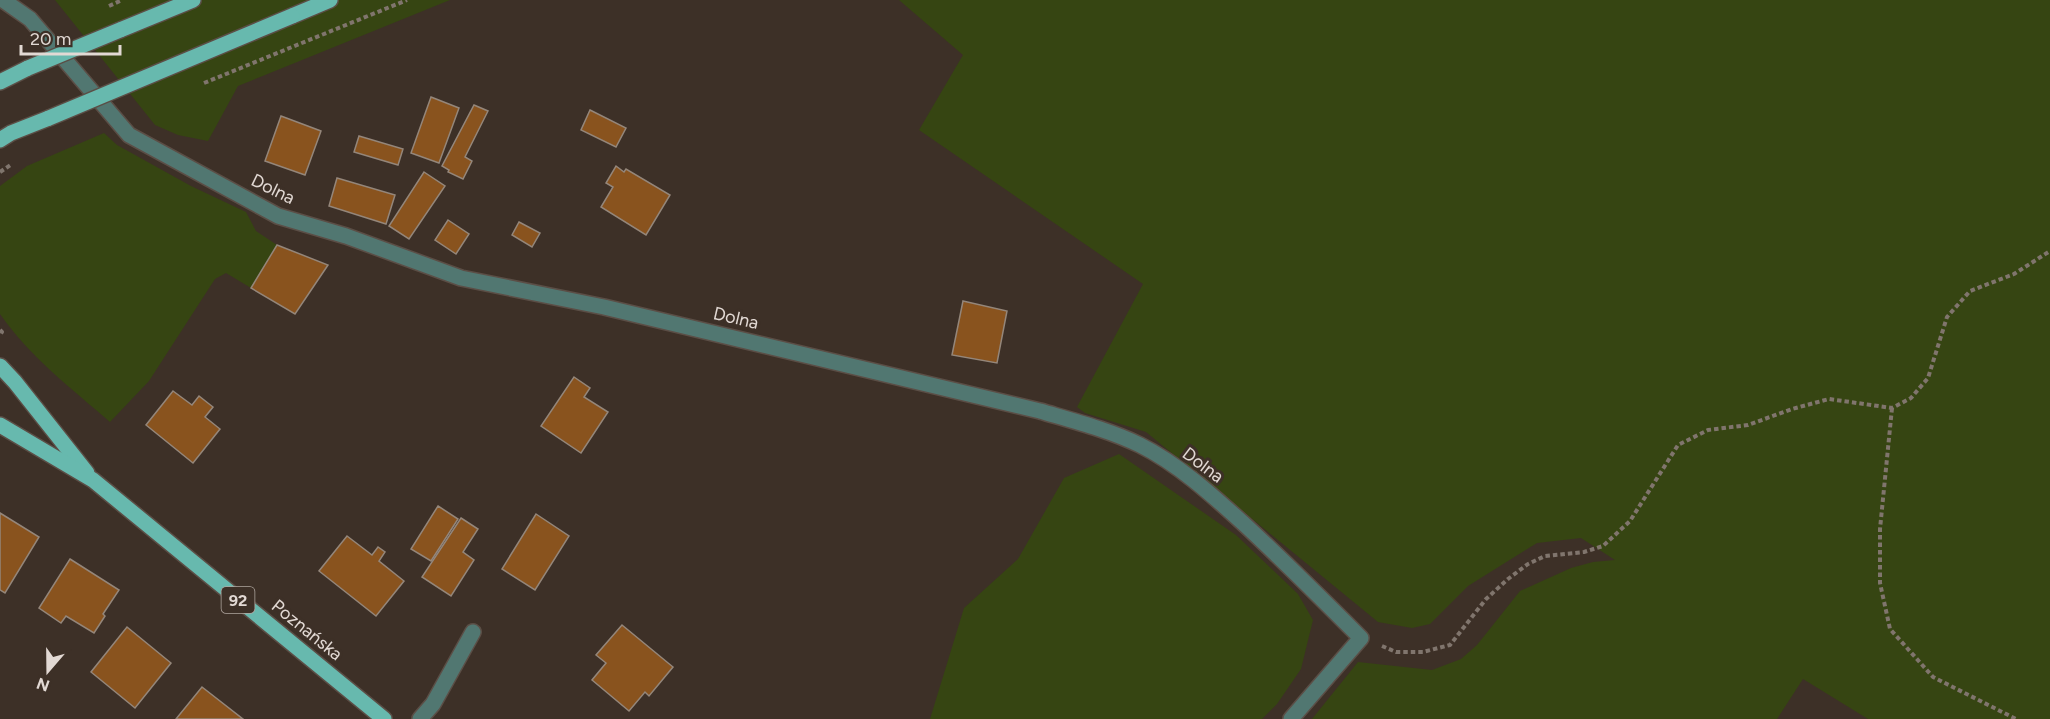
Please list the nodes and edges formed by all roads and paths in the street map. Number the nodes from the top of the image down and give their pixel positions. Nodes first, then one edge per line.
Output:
1 (3, 0) edge
2 (193, 0) edge
3 (330, 0) edge
4 (0, 82) edge
5 (0, 140) edge
6 (2050, 251) edge
7 (0, 366) edge
8 (1892, 408) junction
9 (0, 425) edge
10 (93, 480) junction
11 (473, 632) dead end
12 (1362, 638) junction
13 (384, 719) edge
14 (420, 719) edge
15 (1291, 719) edge
16 (2016, 719) edge

1 - 12 street, Dolna
2 - 4 main road, bridge
3 - 5 main road, bridge
6 - 8 path
7 - 10 main road, Poznańska / 92
8 - 12 path
8 - 16 path
9 - 10 main road, Poznańska / 92
10 - 13 main road, Poznańska / 92
11 - 14 street
12 - 15 street

